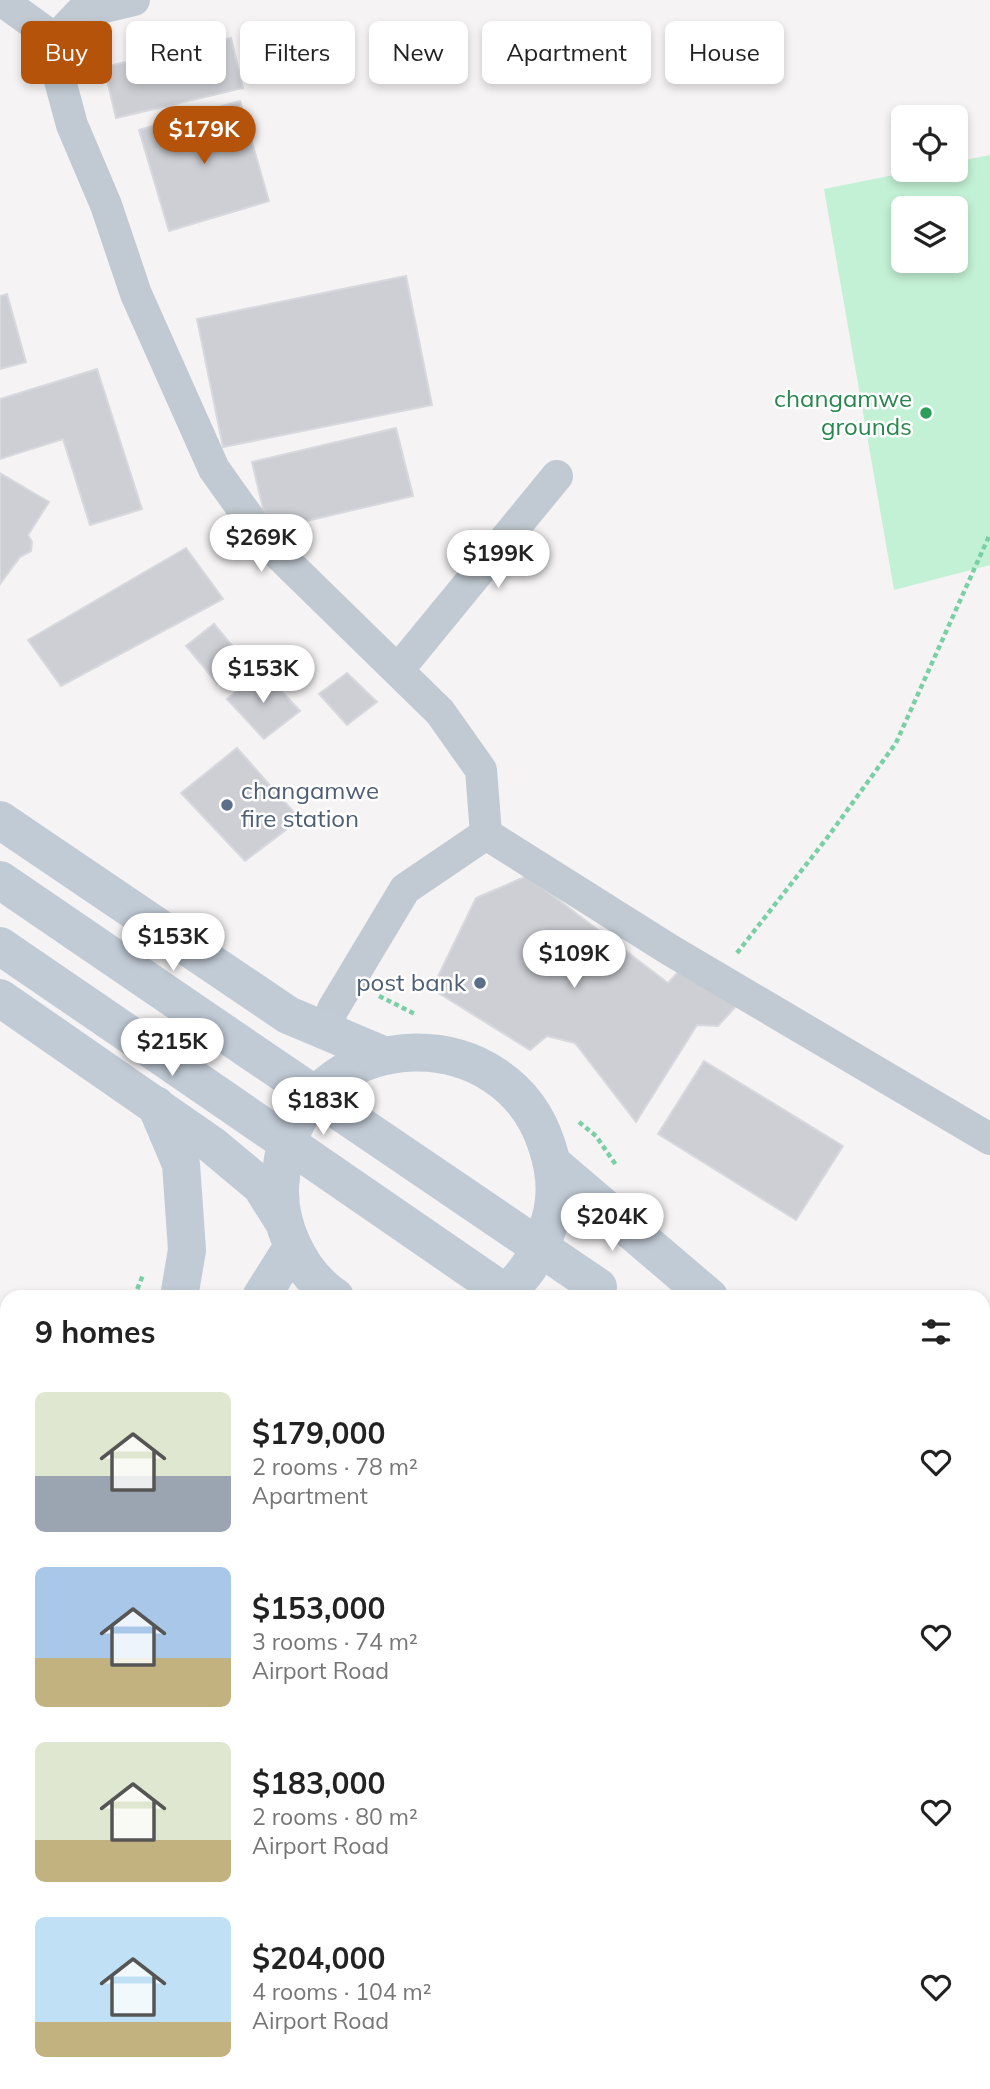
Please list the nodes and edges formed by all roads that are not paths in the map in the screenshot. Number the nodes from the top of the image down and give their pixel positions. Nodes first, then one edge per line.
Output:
1 (1, 0) edge
2 (134, 0) edge
3 (30, 21) edge
4 (72, 21) edge
5 (61, 84) edge
6 (557, 476) dead end
7 (398, 670) junction
8 (0, 820) edge
9 (486, 834) junction
10 (0, 880) edge
11 (0, 946) edge
12 (0, 998) edge
13 (324, 1031) junction
14 (383, 1055) junction
15 (156, 1103) junction
16 (990, 1139) edge
17 (553, 1164) junction
18 (288, 1234) junction
19 (180, 1290) edge
20 (264, 1290) edge
21 (327, 1290) edge
22 (501, 1290) edge
23 (507, 1290) edge
24 (601, 1290) edge
25 (701, 1290) edge

1 - 3 street
2 - 4 street
5 - 7 street
6 - 7 street
7 - 9 street
8 - 13 main road
9 - 13 street
9 - 16 street
10 - 24 main road, bridge
11 - 22 main road, bridge
12 - 15 main road
13 - 14 main road
14 - 17 main road
14 - 18 main road
15 - 18 main road
15 - 19 main road
17 - 23 main road
17 - 25 main road
18 - 20 main road
18 - 21 main road

